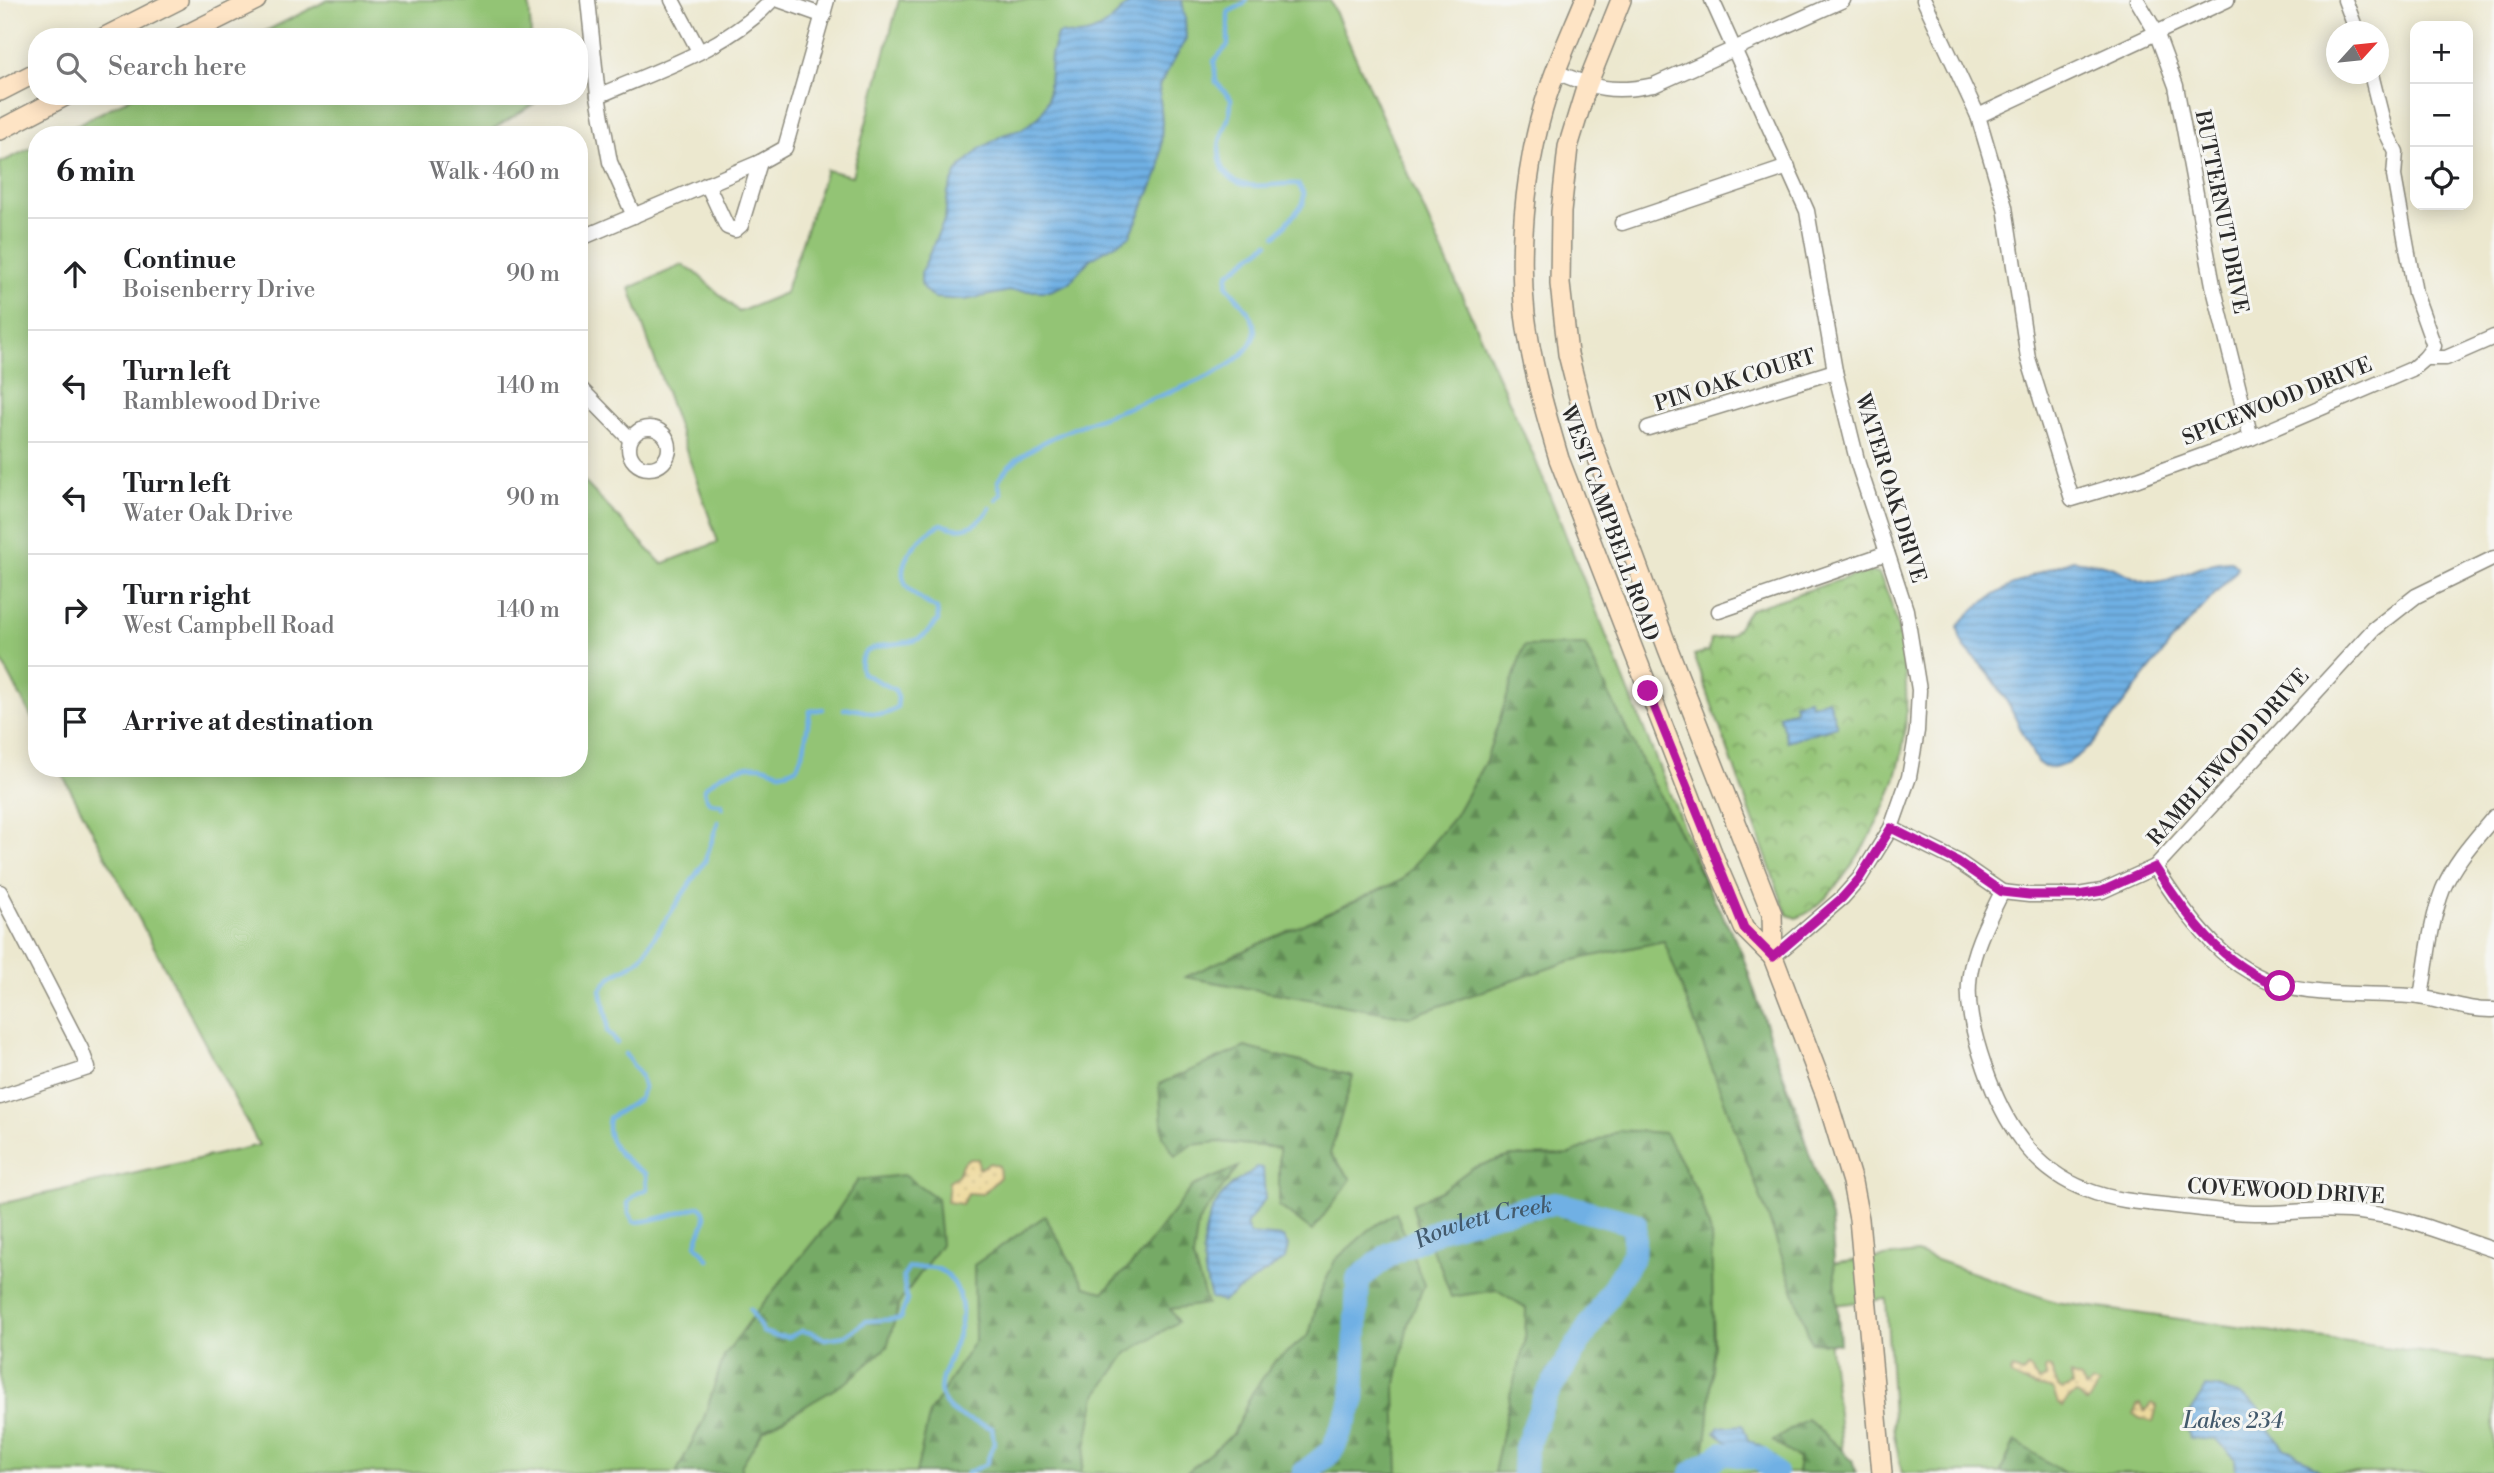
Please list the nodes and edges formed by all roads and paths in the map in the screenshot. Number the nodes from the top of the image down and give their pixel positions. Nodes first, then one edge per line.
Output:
1 (178, 0) edge
2 (256, 0) edge
3 (588, 0) edge
4 (672, 0) edge
5 (772, 0) edge
6 (779, 0) edge
7 (827, 0) edge
8 (1586, 0) edge
9 (1621, 0) edge
10 (1712, 0) edge
11 (1843, 0) edge
12 (1924, 0) edge
13 (2137, 0) edge
14 (2227, 0) edge
15 (2346, 0) edge
16 (824, 16) junction
17 (2353, 21) edge
18 (124, 28) edge
19 (200, 28) edge
20 (2156, 32) junction
21 (1735, 50) junction
22 (698, 51) junction
23 (1556, 72) junction
24 (28, 77) edge
25 (2374, 84) edge
26 (1587, 85) junction
27 (0, 91) edge
28 (598, 96) junction
29 (48, 105) edge
30 (1978, 116) junction
31 (0, 130) edge
32 (760, 162) junction
33 (1788, 167) junction
34 (707, 184) junction
35 (634, 216) junction
36 (1622, 223) dead end
37 (588, 235) edge
38 (2494, 337) edge
39 (2425, 358) junction
40 (1835, 371) junction
41 (588, 396) edge
42 (1648, 428) dead end
43 (2250, 438) junction
44 (630, 439) dead end
45 (1887, 553) junction
46 (2494, 558) edge
47 (1719, 611) dead end
48 (2494, 817) edge
49 (1891, 828) junction
50 (2155, 867) junction
51 (0, 892) edge
52 (2002, 892) junction
53 (1773, 957) junction
54 (2421, 997) junction
55 (2494, 1010) edge
56 (0, 1097) edge
57 (2494, 1250) edge
58 (1882, 1473) edge

1 - 18 main road
2 - 19 main road
3 - 28 street
4 - 22 street
5 - 22 street
6 - 16 street
7 - 16 street
8 - 23 main road, WEST CAMPBELL ROAD
9 - 26 main road, WEST CAMPBELL ROAD
10 - 21 street, WATER OAK DRIVE
11 - 21 street
12 - 30 street
13 - 20 street, BUTTERNUT DRIVE
14 - 20 street
15 - 17 street
16 - 32 street
20 - 30 street
20 - 43 street, BUTTERNUT DRIVE
21 - 26 street
21 - 33 street, WATER OAK DRIVE
22 - 28 street
23 - 26 street
23 - 53 main road, WEST CAMPBELL ROAD
24 - 27 main road
25 - 39 street
26 - 53 main road, WEST CAMPBELL ROAD
28 - 35 street
29 - 31 main road
30 - 43 street, SPICEWOOD DRIVE
32 - 34 street
32 - 34 street
33 - 36 street
33 - 40 street, WATER OAK DRIVE
34 - 35 street
35 - 37 street
38 - 39 street, SPICEWOOD DRIVE
39 - 43 street, SPICEWOOD DRIVE
40 - 42 street, PIN OAK COURT
40 - 45 street, WATER OAK DRIVE
41 - 44 street
45 - 47 street
45 - 49 street, WATER OAK DRIVE
46 - 50 street, RAMBLEWOOD DRIVE
48 - 54 street
49 - 52 street, RAMBLEWOOD DRIVE
49 - 53 street, WATER OAK DRIVE
50 - 52 street, RAMBLEWOOD DRIVE
50 - 54 street
51 - 56 street
52 - 57 street, COVEWOOD DRIVE
53 - 58 main road, WEST CAMPBELL ROAD
54 - 55 street

